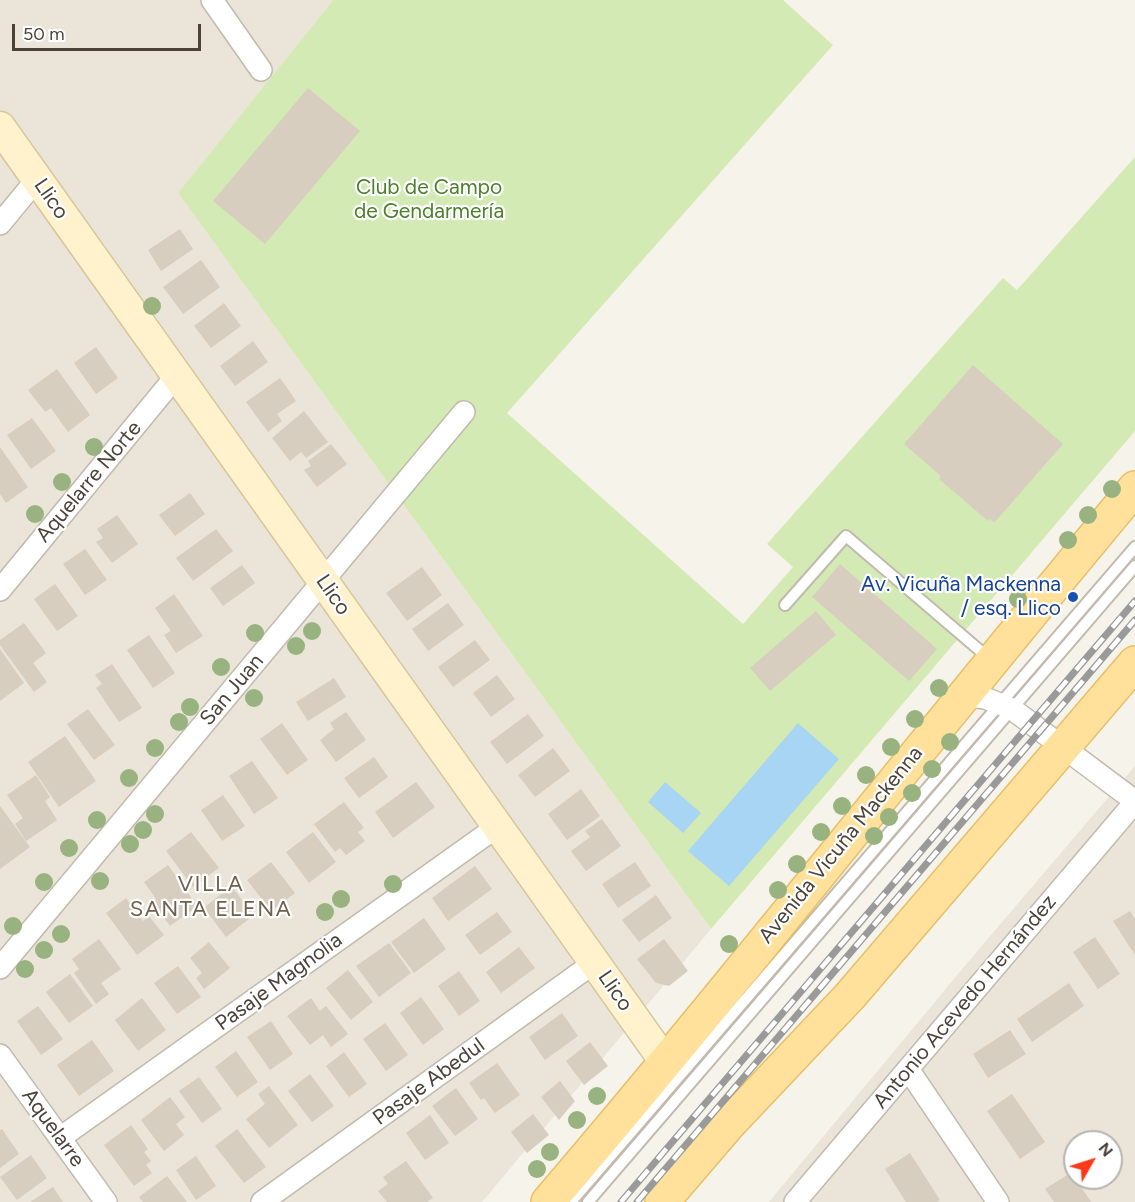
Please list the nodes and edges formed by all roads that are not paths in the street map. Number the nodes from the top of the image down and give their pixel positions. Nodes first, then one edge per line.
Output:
1 (216, 1) edge
2 (261, 70) dead end
3 (0, 127) edge
4 (37, 179) junction
5 (0, 224) edge
6 (177, 375) junction
7 (464, 412) dead end
8 (1135, 488) edge
9 (1135, 547) edge
10 (1135, 566) edge
11 (323, 581) junction
12 (0, 590) edge
13 (785, 605) dead end
14 (991, 660) junction
15 (1135, 663) edge
16 (962, 695) junction
17 (1006, 706) junction
18 (1063, 746) junction
19 (1135, 801) edge
20 (498, 826) junction
21 (595, 962) junction
22 (0, 968) edge
23 (850, 996) junction
24 (0, 1055) edge
25 (666, 1063) junction
26 (908, 1069) junction
27 (60, 1138) junction
28 (106, 1202) edge
29 (262, 1202) edge
30 (548, 1202) edge
31 (571, 1202) edge
32 (588, 1202) edge
33 (662, 1202) edge
34 (690, 1202) edge
35 (795, 1202) edge
36 (998, 1202) edge

1 - 2 street
3 - 4 street, Llico
4 - 5 street
4 - 6 street, Llico
6 - 11 street, Llico
6 - 12 street, Aquelarre Norte
7 - 11 street, San Juan
8 - 14 main road, Avenida Vicuña Mackenna
9 - 17 lane
10 - 17 lane
11 - 20 street, Llico
11 - 22 street, San Juan
13 - 14 lane
14 - 16 main road, Avenida Vicuña Mackenna
15 - 18 main road
16 - 17 street
16 - 25 main road, Avenida Vicuña Mackenna
17 - 18 street
17 - 31 lane
17 - 32 lane
18 - 19 street
18 - 23 main road
19 - 26 street, Antonio Acevedo Hernández
20 - 21 street, Llico
20 - 27 street, Pasaje Magnolia
21 - 25 street, Llico
21 - 29 street, Pasaje Abedul
23 - 33 main road
23 - 34 main road
24 - 27 street, Aquelarre
25 - 30 main road, Avenida Vicuña Mackenna
26 - 35 street, Antonio Acevedo Hernández
26 - 36 street
27 - 28 street, Aquelarre

